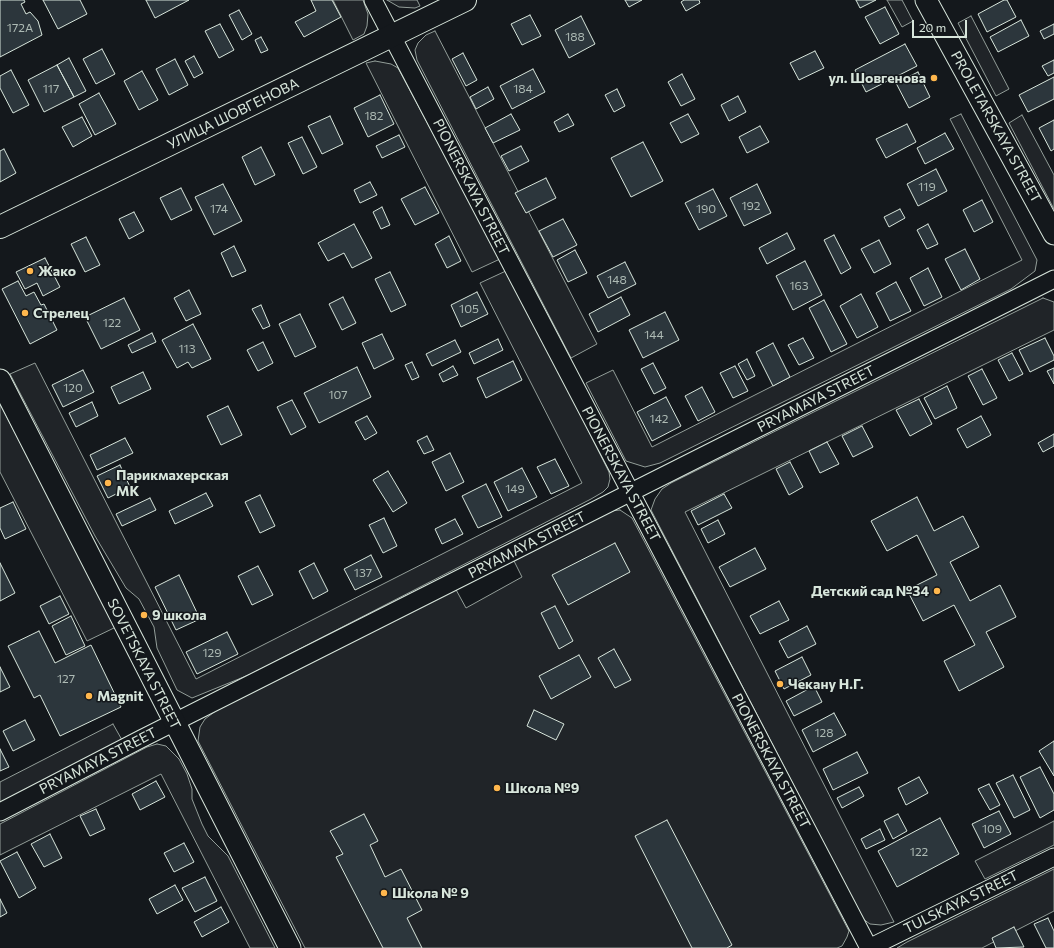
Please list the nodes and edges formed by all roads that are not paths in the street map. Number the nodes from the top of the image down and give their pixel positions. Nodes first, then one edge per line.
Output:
1 (373, 0) edge
2 (465, 0) edge
3 (926, 0) edge
4 (392, 36) junction
5 (0, 227) edge
6 (1054, 234) edge
7 (1054, 279) edge
8 (0, 380) edge
9 (630, 492) junction
10 (174, 722) junction
11 (0, 812) edge
12 (1054, 857) edge
13 (290, 948) edge
14 (869, 948) edge

1 - 4 street, PIONERSKAYA STREET
2 - 4 main road, УЛИЦА ШОВГЕНОВА
3 - 6 street, PROLETARSKAYA STREET
4 - 5 main road, УЛИЦА ШОВГЕНОВА
4 - 9 street, PIONERSKAYA STREET
7 - 9 street, PRYAMAYA STREET
8 - 10 street, SOVETSKAYA STREET
9 - 10 street, PRYAMAYA STREET
9 - 14 street, PIONERSKAYA STREET
10 - 11 street, PRYAMAYA STREET
10 - 13 street, SOVETSKAYA STREET
12 - 14 street, TULSKAYA STREET

